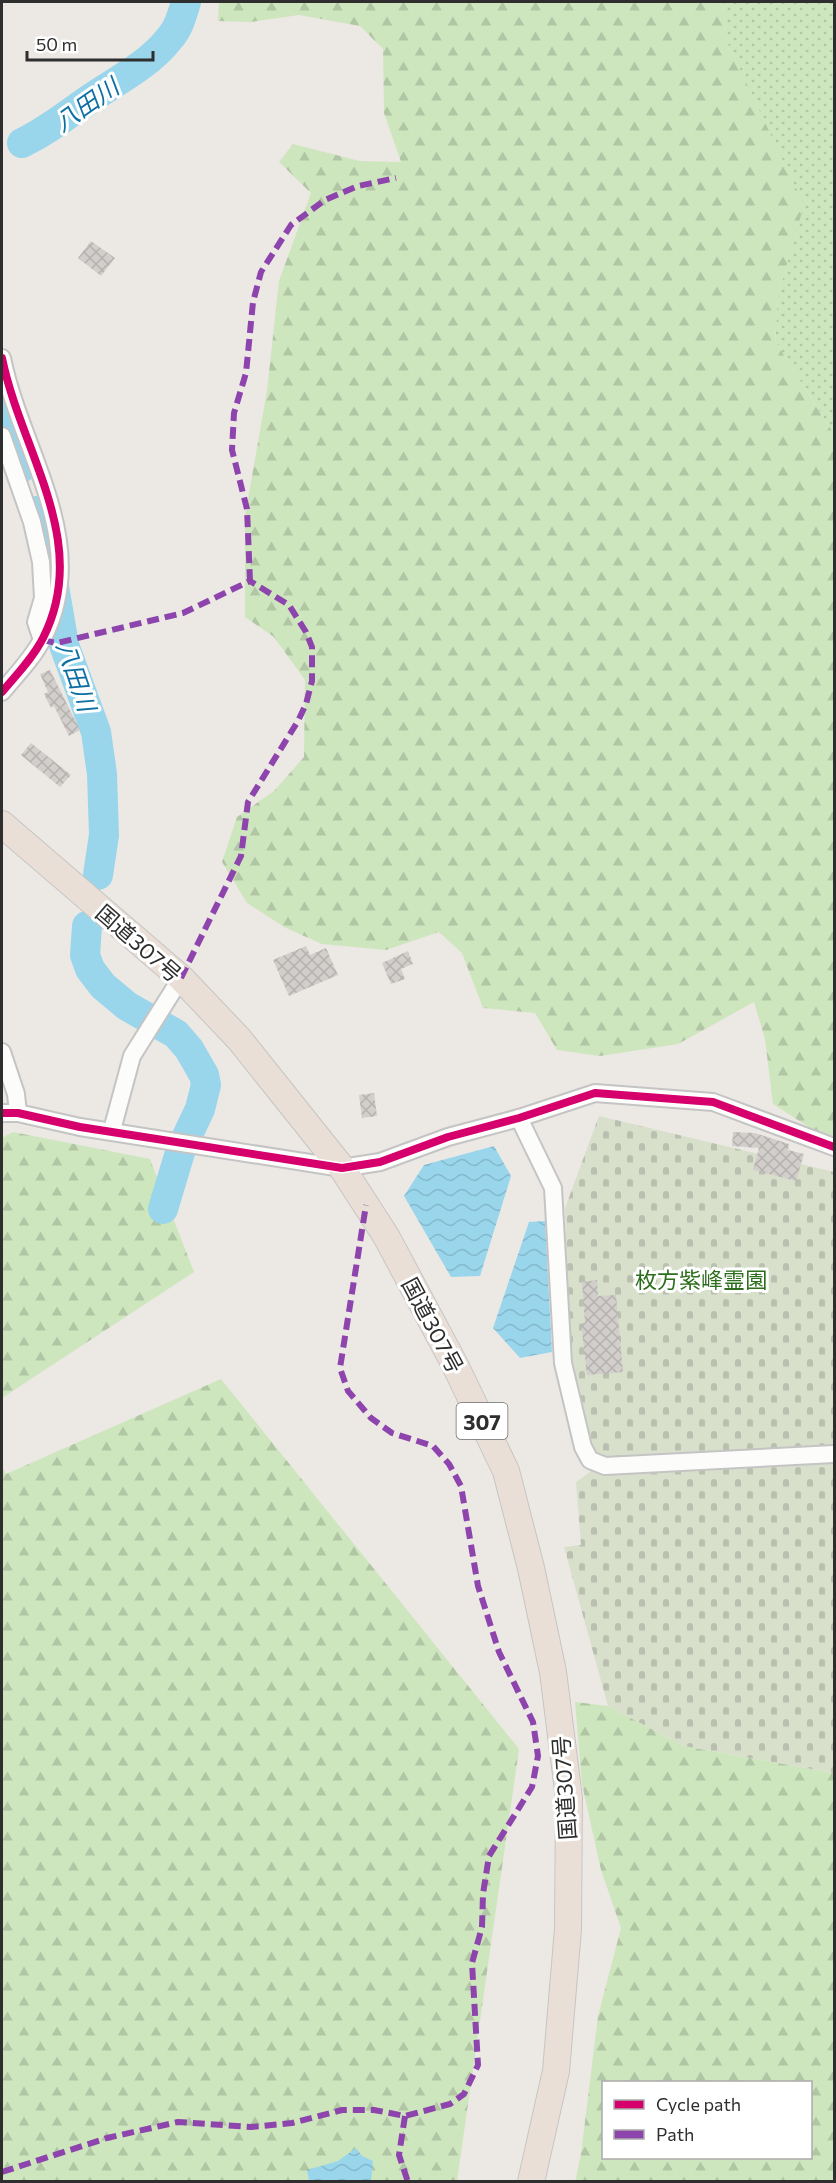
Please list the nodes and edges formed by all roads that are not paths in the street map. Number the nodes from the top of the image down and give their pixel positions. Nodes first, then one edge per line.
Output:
1 (2, 358) edge
2 (2, 436) edge
3 (42, 640) junction
4 (2, 692) edge
5 (2, 824) edge
6 (182, 978) junction
7 (2, 1052) edge
8 (10, 1113) edge
9 (519, 1118) junction
10 (112, 1130) junction
11 (834, 1147) edge
12 (342, 1168) junction
13 (834, 1454) edge
14 (531, 2181) edge

1 - 3 street
2 - 3 street
3 - 4 street
5 - 6 highway, 国道307号 / 307
6 - 10 street
6 - 12 highway, 国道307号 / 307
7 - 8 street
8 - 10 street
9 - 11 street
9 - 12 street
9 - 13 street
10 - 12 street
12 - 14 highway, 国道307号 / 307

